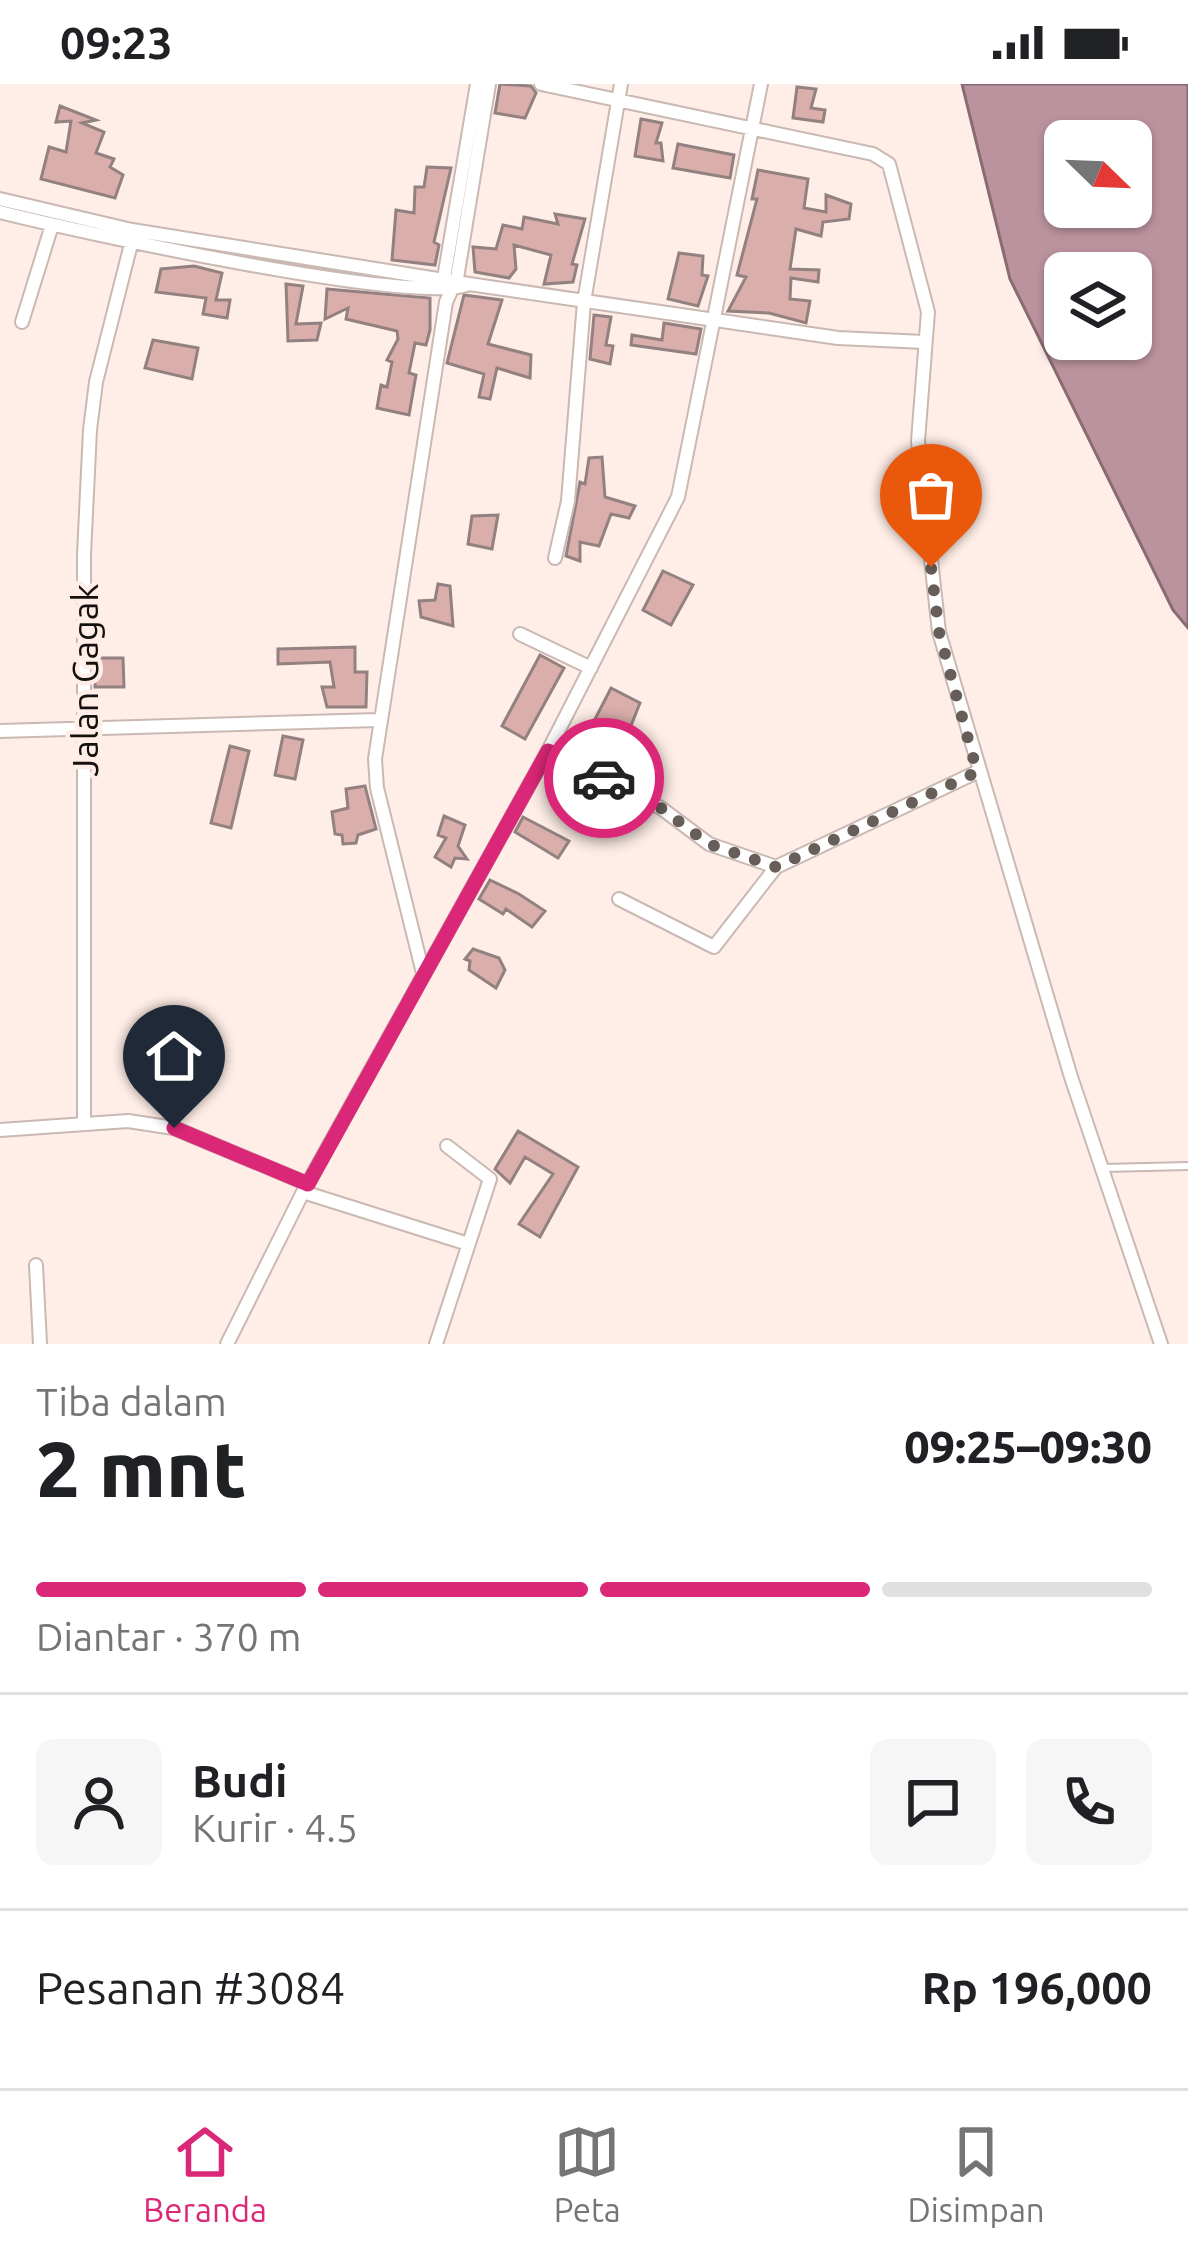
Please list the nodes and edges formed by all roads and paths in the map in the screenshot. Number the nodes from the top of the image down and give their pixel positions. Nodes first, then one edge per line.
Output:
1 (477, 84) edge
2 (489, 84) edge
3 (541, 84) edge
4 (621, 84) edge
5 (761, 84) edge
6 (618, 100) junction
7 (754, 129) junction
8 (0, 200) edge
9 (0, 212) edge
10 (52, 225) junction
11 (130, 244) junction
12 (452, 287) junction
13 (584, 302) junction
14 (717, 319) junction
15 (22, 322) dead end
16 (924, 342) junction
17 (555, 558) dead end
18 (520, 634) dead end
19 (591, 668) junction
20 (378, 720) junction
21 (85, 728) junction
22 (0, 731) edge
23 (548, 751) junction
24 (977, 772) junction
25 (776, 867) junction
26 (620, 898) dead end
27 (423, 975) junction
28 (84, 1121) junction
29 (0, 1130) edge
30 (447, 1146) dead end
31 (1188, 1166) edge
32 (1103, 1168) junction
33 (305, 1188) junction
34 (465, 1243) junction
35 (36, 1265) dead end
36 (40, 1344) edge
37 (227, 1344) edge
38 (436, 1344) edge
39 (1161, 1344) edge

1 - 12 street
2 - 12 street
3 - 6 street
4 - 6 street
5 - 7 street
6 - 7 street
6 - 13 street
7 - 14 street
7 - 16 street
8 - 12 street
9 - 10 street
10 - 11 street
10 - 15 street
11 - 12 street
11 - 21 street, Jalan Gagak
12 - 13 street
12 - 20 street
13 - 14 street
13 - 17 street
14 - 16 street
14 - 19 street
16 - 24 street
18 - 19 street
19 - 23 street
20 - 21 street
20 - 27 street
21 - 22 street
21 - 28 street, Jalan Gagak
23 - 25 street
23 - 27 street
24 - 25 street
24 - 32 street
25 - 26 street
27 - 33 street
28 - 29 street
28 - 33 street
30 - 34 street
31 - 32 lane
32 - 39 street
33 - 34 street
33 - 37 street
34 - 38 street
35 - 36 street

